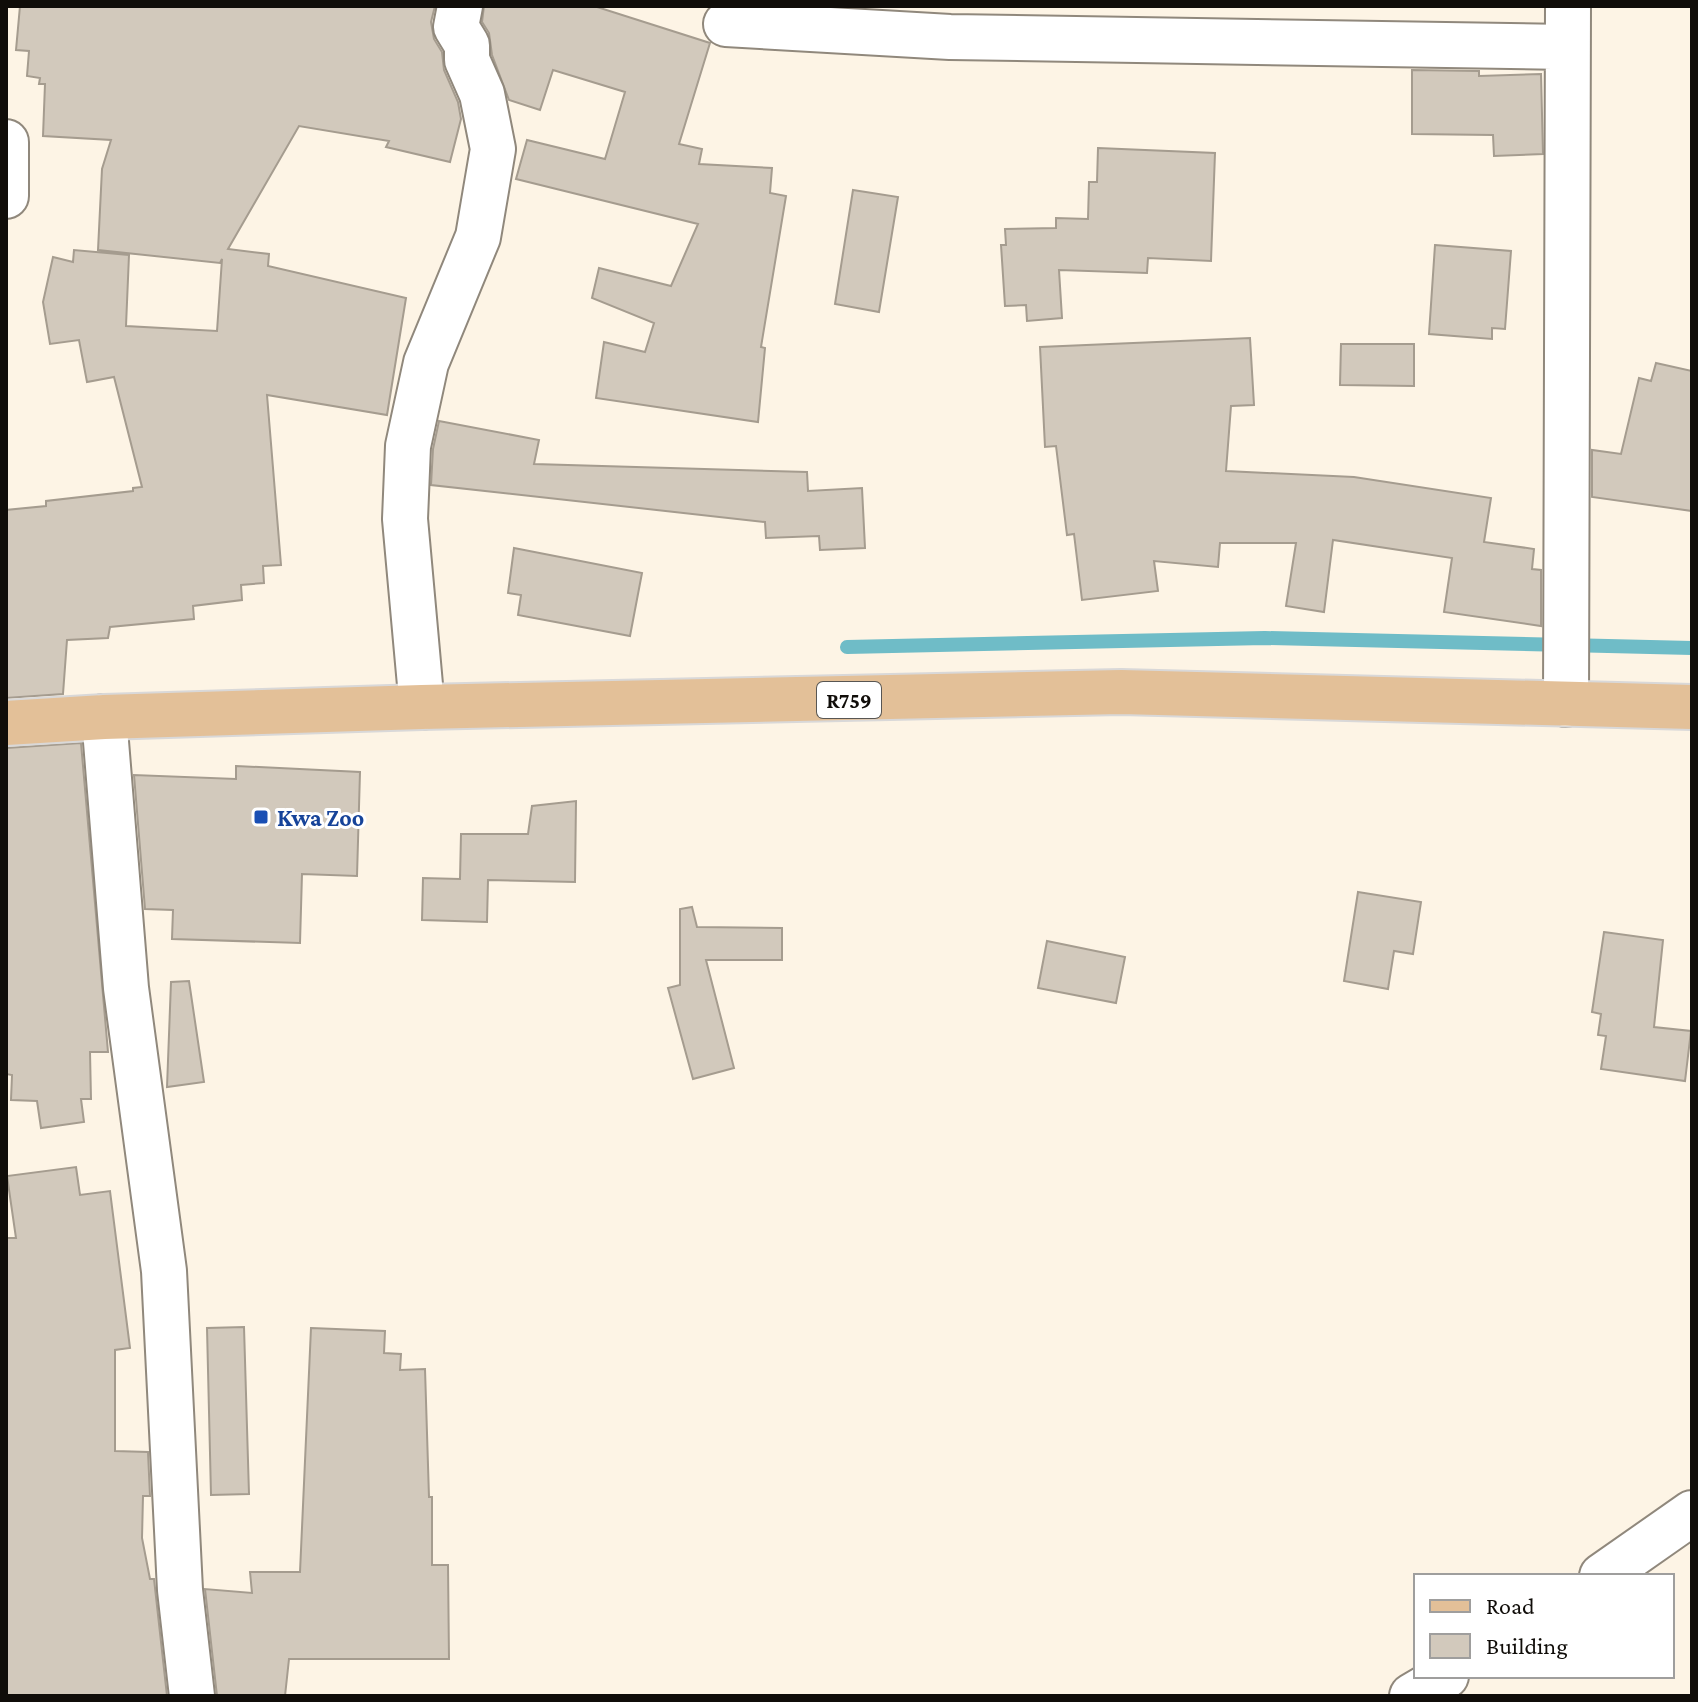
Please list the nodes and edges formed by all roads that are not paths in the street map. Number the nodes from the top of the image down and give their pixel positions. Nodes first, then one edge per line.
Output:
1 (460, 6) edge
2 (726, 24) dead end
3 (1567, 26) edge
4 (6, 142) edge
5 (6, 196) edge
6 (1566, 704) junction
7 (422, 707) junction
8 (1692, 707) edge
9 (104, 717) junction
10 (6, 723) edge
11 (1692, 1513) edge
12 (1605, 1574) edge
13 (1443, 1678) edge
14 (192, 1696) edge
15 (1412, 1696) edge

1 - 7 street
2 - 3 street
3 - 6 street
4 - 5 street
6 - 7 main road, R759
6 - 8 main road, R759
7 - 9 main road, R759
9 - 10 main road, R759
9 - 14 street
11 - 12 street
13 - 15 street

